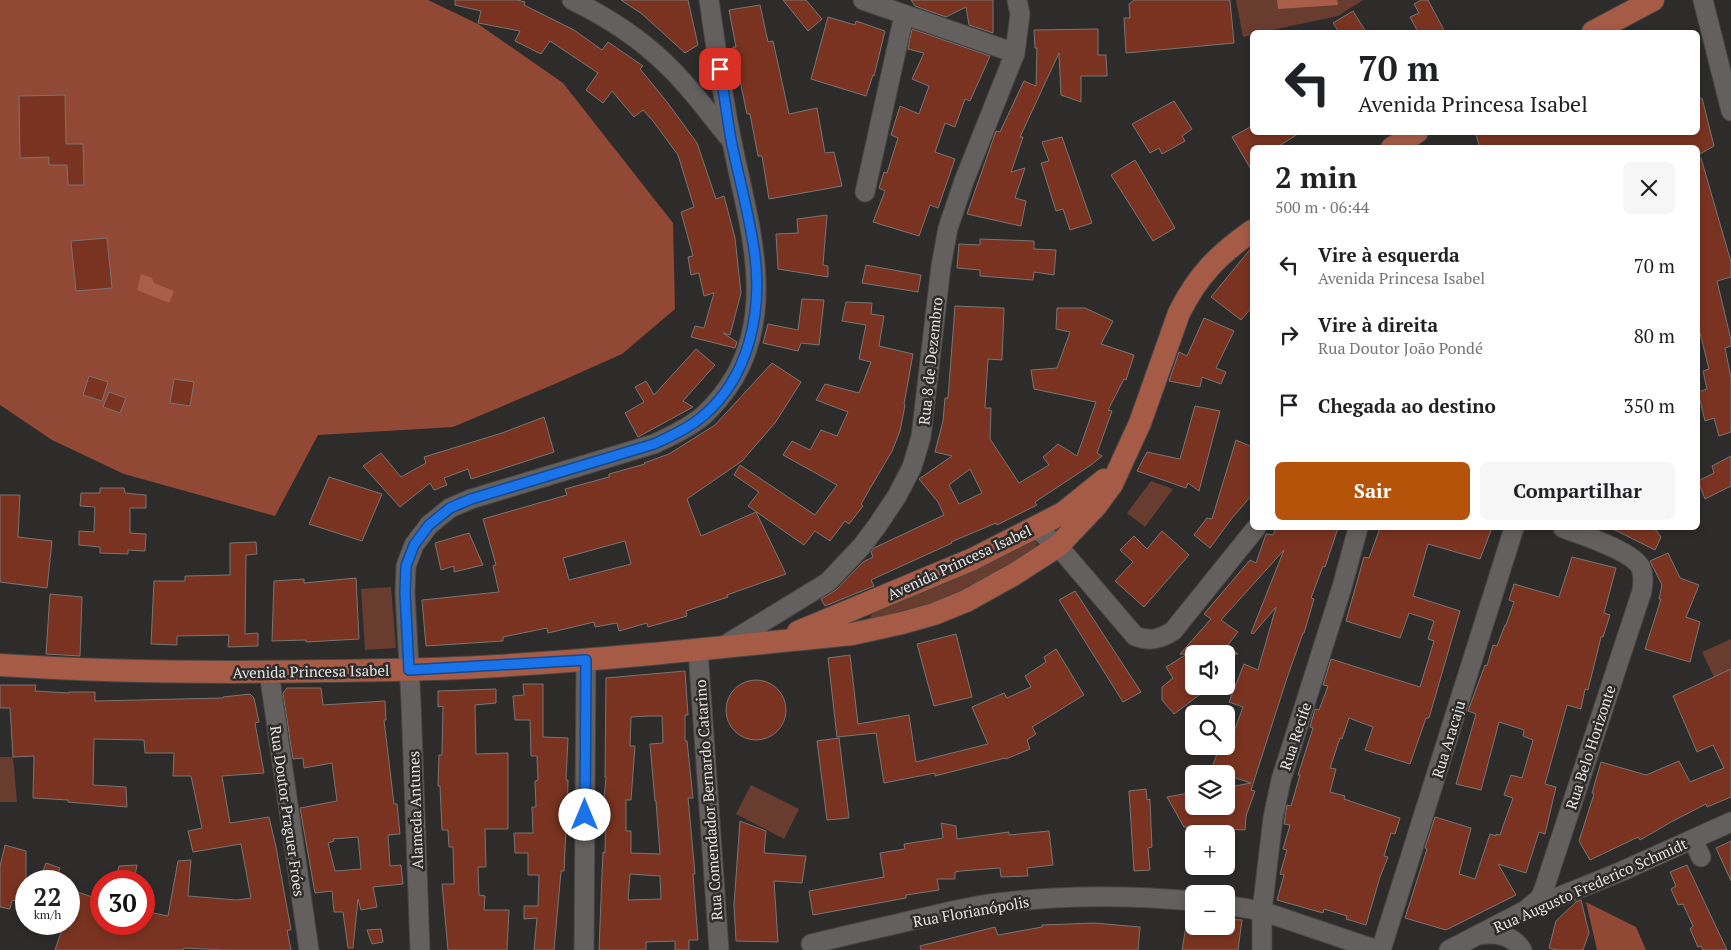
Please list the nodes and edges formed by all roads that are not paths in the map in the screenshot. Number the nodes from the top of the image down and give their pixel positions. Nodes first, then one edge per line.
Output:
1 (572, 0) edge
2 (709, 0) edge
3 (863, 0) edge
4 (1017, 0) edge
5 (1653, 0) edge
6 (1703, 0) edge
7 (904, 16) junction
8 (1597, 30) edge
9 (1016, 53) junction
10 (1731, 110) edge
11 (1412, 135) edge
12 (731, 140) junction
13 (1397, 145) edge
14 (865, 192) dead end
15 (1250, 232) edge
16 (1128, 452) junction
17 (1034, 527) junction
18 (1254, 530) edge
19 (1357, 530) edge
20 (1513, 530) edge
21 (1568, 530) edge
22 (1058, 546) junction
23 (867, 604) junction
24 (874, 630) junction
25 (771, 642) junction
26 (722, 647) junction
27 (698, 650) junction
28 (586, 660) junction
29 (0, 665) edge
30 (409, 670) junction
31 (269, 672) junction
32 (1731, 822) edge
33 (1693, 839) junction
34 (1701, 857) dead end
35 (1185, 900) edge
36 (1235, 906) edge
37 (1526, 910) junction
38 (1262, 911) junction
39 (1477, 936) junction
40 (811, 944) dead end
41 (309, 950) edge
42 (420, 950) edge
43 (584, 950) edge
44 (718, 950) edge
45 (1262, 950) edge
46 (1377, 950) edge
47 (1381, 950) edge
48 (1450, 950) edge
49 (1522, 950) edge

1 - 12 street
2 - 12 street, Alameda Antunes
3 - 7 street
4 - 9 street, Rua 8 de Dezembro
5 - 8 main road
6 - 10 street
7 - 9 street
7 - 14 street
9 - 26 street, Rua 8 de Dezembro
11 - 13 main road
12 - 30 street, Alameda Antunes
15 - 16 main road, Avenida Princesa Isabel
16 - 17 main road, Avenida Princesa Isabel
16 - 22 main road, Avenida Princesa Isabel
17 - 22 street
17 - 23 main road, Avenida Princesa Isabel
18 - 22 street
19 - 38 street, Rua Recife
20 - 47 street, Rua Aracaju
21 - 37 street, Rua Belo Horizonte
22 - 24 main road, Avenida Princesa Isabel
23 - 24 main road
23 - 25 main road, Avenida Princesa Isabel
24 - 25 main road, Avenida Princesa Isabel
25 - 26 main road, Avenida Princesa Isabel
26 - 27 main road, Avenida Princesa Isabel
27 - 28 main road, Avenida Princesa Isabel
27 - 44 street, Rua Comendador Bernardo Catarino
28 - 30 main road, Avenida Princesa Isabel
28 - 43 street
29 - 31 main road, Avenida Princesa Isabel
30 - 31 main road, Avenida Princesa Isabel
30 - 42 street, Alameda Antunes
31 - 41 street, Rua Doutor Praguer Fróes
32 - 33 street, Rua Augusto Frederico Schmidt
33 - 34 street
33 - 37 street, Rua Augusto Frederico Schmidt
35 - 40 street, Rua Florianópolis
36 - 38 street
37 - 39 street, Rua Augusto Frederico Schmidt
38 - 45 street, Rua Recife
38 - 46 street
39 - 48 street, Rua Augusto Frederico Schmidt
39 - 49 street

